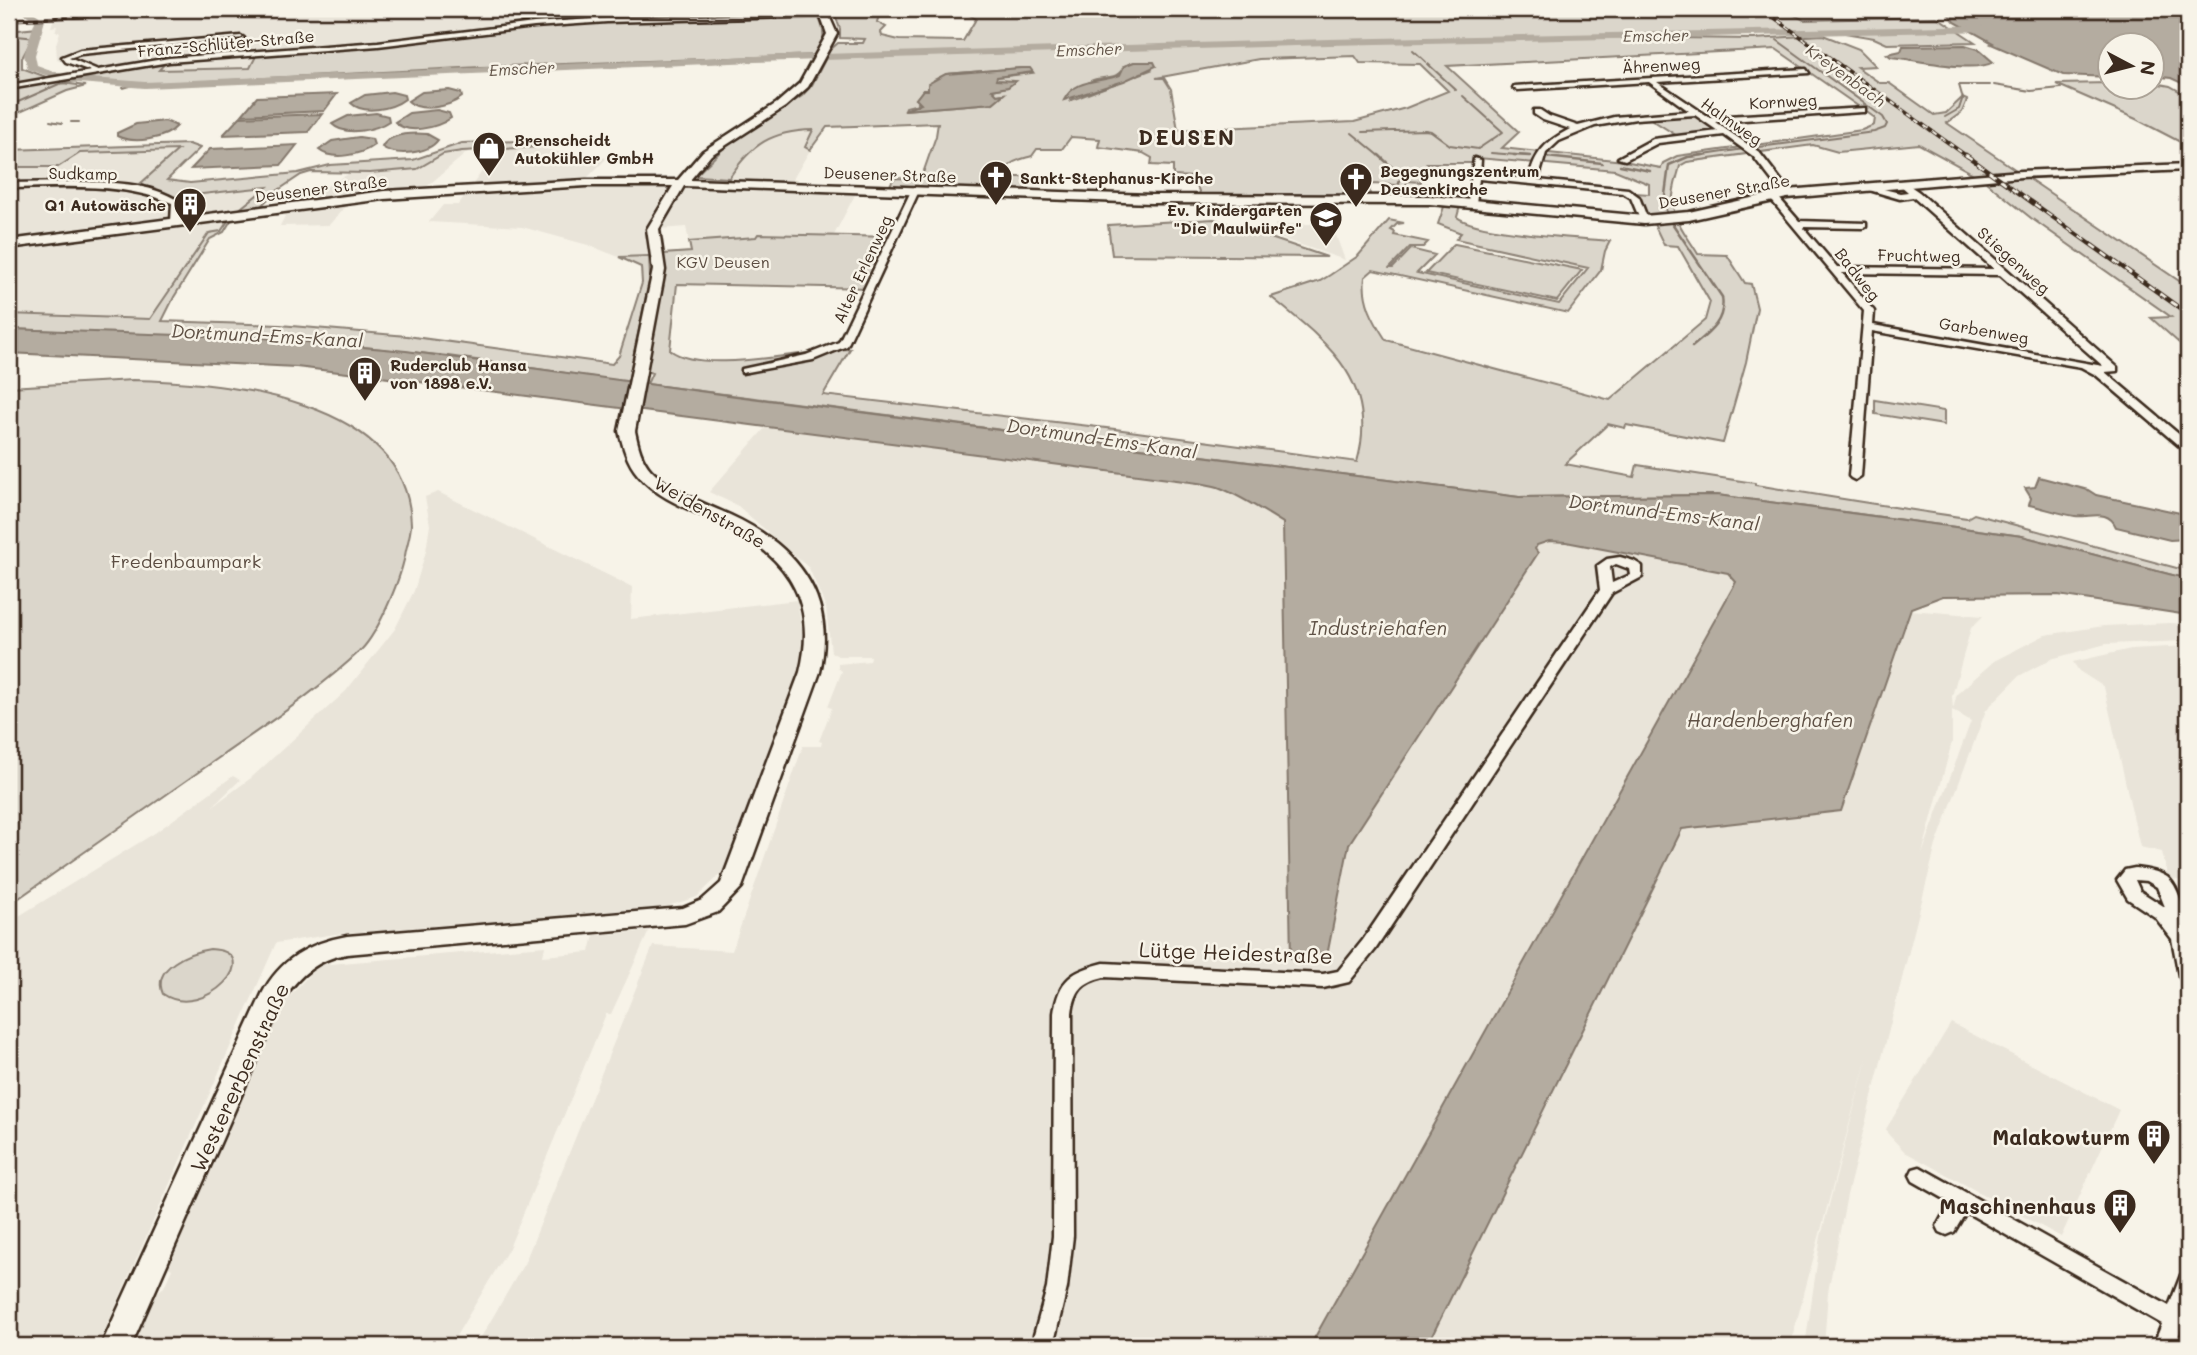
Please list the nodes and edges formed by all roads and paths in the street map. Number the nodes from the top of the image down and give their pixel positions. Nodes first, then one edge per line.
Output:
1 (824, 12) edge
2 (241, 38) dead end
3 (1806, 71) dead end
4 (97, 72) junction
5 (1650, 80) junction
6 (9, 87) edge
7 (1517, 87) dead end
8 (1862, 110) dead end
9 (1553, 111) dead end
10 (1695, 113) junction
11 (1705, 120) junction
12 (1578, 129) junction
13 (1589, 132) dead end
14 (1724, 133) junction
15 (1622, 158) dead end
16 (1477, 160) dead end
17 (2188, 167) edge
18 (1475, 176) junction
19 (1533, 181) junction
20 (681, 183) junction
21 (1903, 184) junction
22 (9, 186) edge
23 (1863, 187) junction
24 (915, 191) junction
25 (1787, 194) junction
26 (1916, 194) junction
27 (1769, 197) junction
28 (1472, 204) junction
29 (1644, 220) junction
30 (175, 222) junction
31 (1796, 224) junction
32 (1863, 225) dead end
33 (9, 244) edge
34 (1834, 270) junction
35 (2004, 272) junction
36 (1869, 312) junction
37 (1868, 327) junction
38 (1885, 329) junction
39 (2072, 361) junction
40 (2104, 361) junction
41 (2094, 369) junction
42 (747, 371) dead end
43 (2188, 448) edge
44 (1855, 476) dead end
45 (1607, 590) dead end
46 (710, 905) joint
47 (2179, 936) dead end
48 (2188, 976) edge
49 (1920, 1175) dead end
50 (1962, 1200) junction
51 (1947, 1226) dead end
52 (2188, 1282) edge
53 (2174, 1320) junction
54 (116, 1346) edge
55 (1042, 1346) edge
56 (2164, 1346) edge

1 - 4 street, Franz-Schlüter-Straße
1 - 20 street, Weidenstraße
2 - 4 street
3 - 5 street, Ährenweg
4 - 6 street, Franz-Schlüter-Straße
5 - 7 street, Ährenweg
5 - 10 street, Halmweg
8 - 11 street, Kornweg
9 - 12 street
10 - 11 street, Halmweg
10 - 12 street
11 - 14 street, Halmweg
12 - 13 street
12 - 19 street
14 - 15 street
14 - 25 street, Halmweg
16 - 18 street
17 - 21 street, Deusener Straße
18 - 19 street
18 - 28 street
19 - 29 street
20 - 24 street, Deusener Straße
20 - 30 street, Deusener Straße
20 - 46 street, Weidenstraße
21 - 23 street, Deusener Straße
21 - 26 street, Stiegenweg
22 - 30 street, Sudkamp
23 - 25 street, Deusener Straße
23 - 26 street
24 - 28 street, Deusener Straße
24 - 42 street, Alter Erlenweg
25 - 27 street, Deusener Straße
26 - 35 street, Stiegenweg
27 - 29 street, Deusener Straße
27 - 31 street, Badweg
28 - 29 street, Deusener Straße
30 - 33 street, Deusener Straße
31 - 32 street
31 - 34 street, Badweg
34 - 35 street, Fruchtweg
34 - 36 street, Badweg
35 - 40 street, Stiegenweg
36 - 37 street, Badweg
36 - 38 street
37 - 38 street, Garbenweg
37 - 44 street, Badweg
38 - 39 street, Garbenweg
39 - 40 street
39 - 41 street, Garbenweg
40 - 41 street
41 - 43 street
45 - 55 street, Lütge Heidestraße
46 - 54 street, Westererbenstraße
47 - 48 street
49 - 50 street
50 - 51 street
50 - 53 street
52 - 53 street
53 - 56 street

